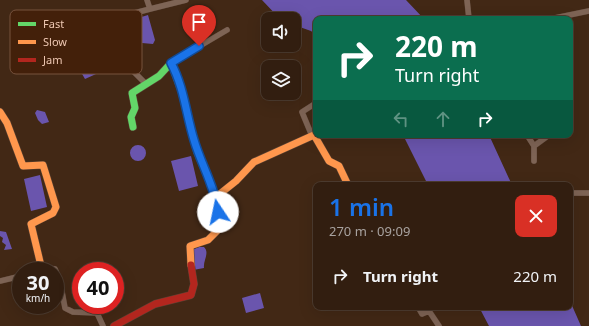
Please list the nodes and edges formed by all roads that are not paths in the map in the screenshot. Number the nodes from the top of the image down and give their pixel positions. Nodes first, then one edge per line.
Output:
1 (147, 0) edge
2 (186, 0) edge
3 (467, 0) edge
4 (150, 9) junction
5 (142, 11) edge
6 (589, 11) edge
7 (469, 16) edge
8 (565, 16) edge
9 (227, 30) dead end
10 (171, 63) junction
11 (136, 74) edge
12 (146, 84) junction
13 (313, 105) edge
14 (0, 112) edge
15 (133, 127) dead end
16 (312, 136) joint
17 (316, 138) edge
18 (528, 138) edge
19 (545, 138) edge
20 (534, 146) junction
21 (534, 160) dead end
22 (347, 182) edge
23 (573, 193) edge
24 (589, 193) edge
25 (216, 197) junction
26 (38, 262) edge
27 (12, 278) edge
28 (0, 281) edge
29 (64, 299) edge
30 (420, 310) edge
31 (103, 326) edge
32 (114, 326) edge
33 (439, 326) edge

1 - 4 street
2 - 4 street
3 - 7 street
4 - 5 street
6 - 8 street
9 - 10 street
10 - 12 street
10 - 25 street
11 - 12 street
12 - 15 street
13 - 16 street
14 - 26 street
16 - 25 street
17 - 22 street
18 - 20 street
19 - 20 street
20 - 21 street
23 - 24 street
25 - 32 street
27 - 28 street
29 - 31 street
30 - 33 street

